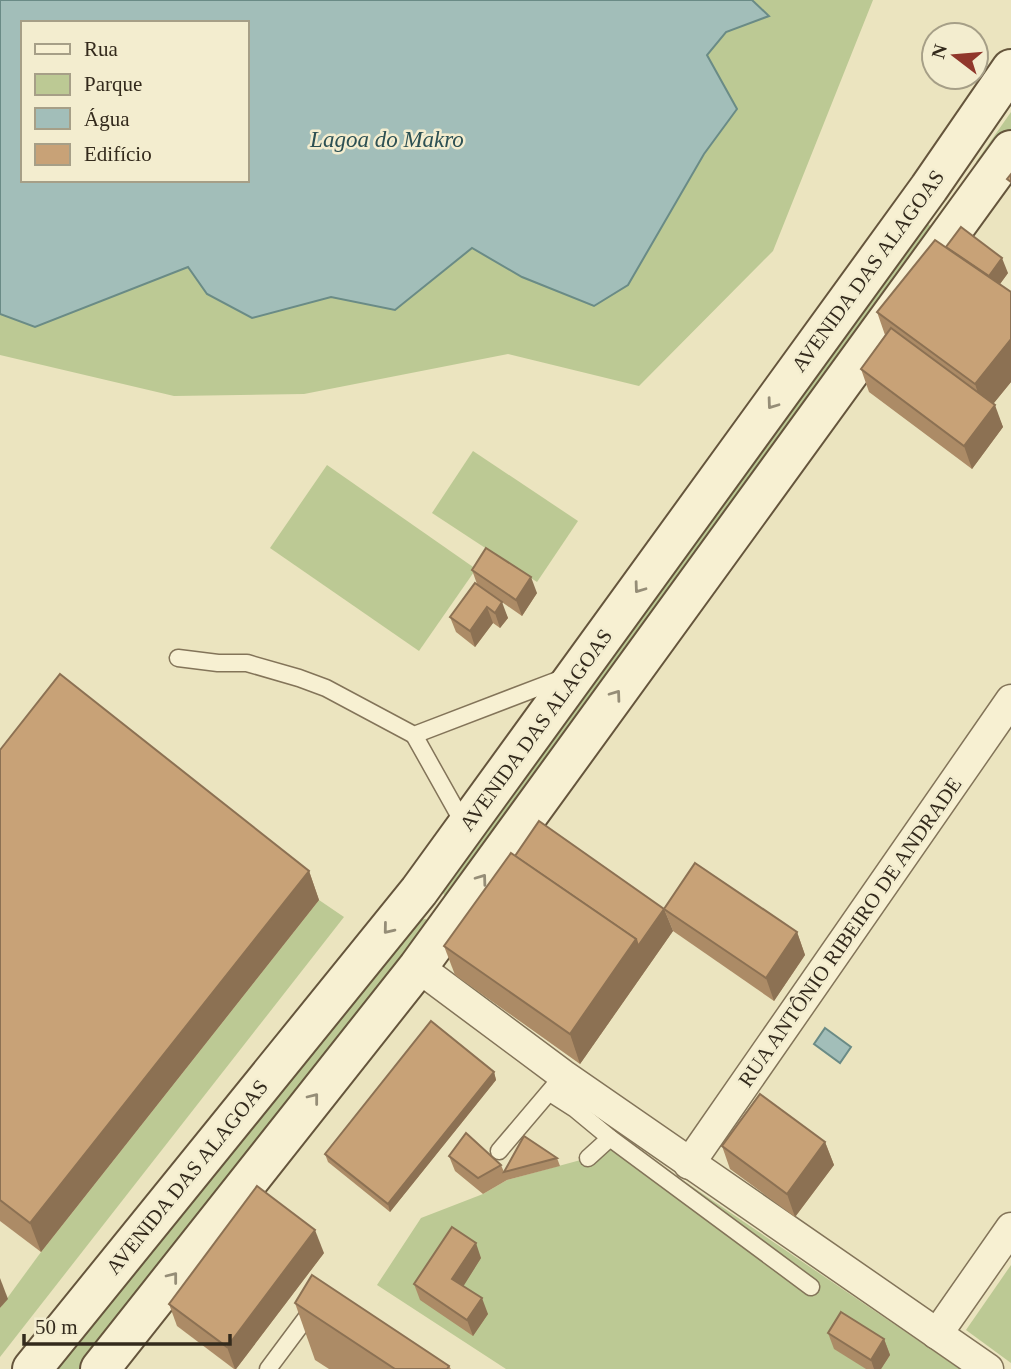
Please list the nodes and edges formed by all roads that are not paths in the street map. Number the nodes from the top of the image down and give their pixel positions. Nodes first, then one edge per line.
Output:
1 (1006, 76) edge
2 (1011, 150) edge
3 (929, 187) junction
4 (983, 191) junction
5 (874, 341) junction
6 (178, 658) dead end
7 (579, 672) junction
8 (1011, 700) edge
9 (414, 735) junction
10 (466, 828) junction
11 (419, 891) junction
12 (454, 919) junction
13 (418, 967) junction
14 (556, 1084) junction
15 (610, 1138) junction
16 (499, 1151) dead end
17 (588, 1158) dead end
18 (689, 1164) junction
19 (1011, 1228) edge
20 (811, 1287) dead end
21 (327, 1290) edge
22 (937, 1334) junction
23 (32, 1369) edge
24 (100, 1369) edge
25 (268, 1369) edge
26 (988, 1369) edge

1 - 3 main road, AVENIDA DAS ALAGOAS
1 - 4 main road
2 - 4 main road
3 - 5 main road
3 -> 7 main road, AVENIDA DAS ALAGOAS
4 - 5 main road
12 -> 5 main road
6 - 9 lane
7 - 9 lane
7 - 10 main road, AVENIDA DAS ALAGOAS
8 - 18 street, RUA ANTÔNIO RIBEIRO DE ANDRADE
9 - 10 lane
10 - 11 main road, AVENIDA DAS ALAGOAS
11 - 12 main road
11 -> 23 main road, AVENIDA DAS ALAGOAS
12 - 13 main road
13 - 14 street
24 -> 13 main road
14 - 15 lane
14 - 16 lane
14 - 18 street
15 - 17 lane
15 - 20 lane
18 - 22 street
19 - 22 street
21 - 25 lane
22 - 26 street

